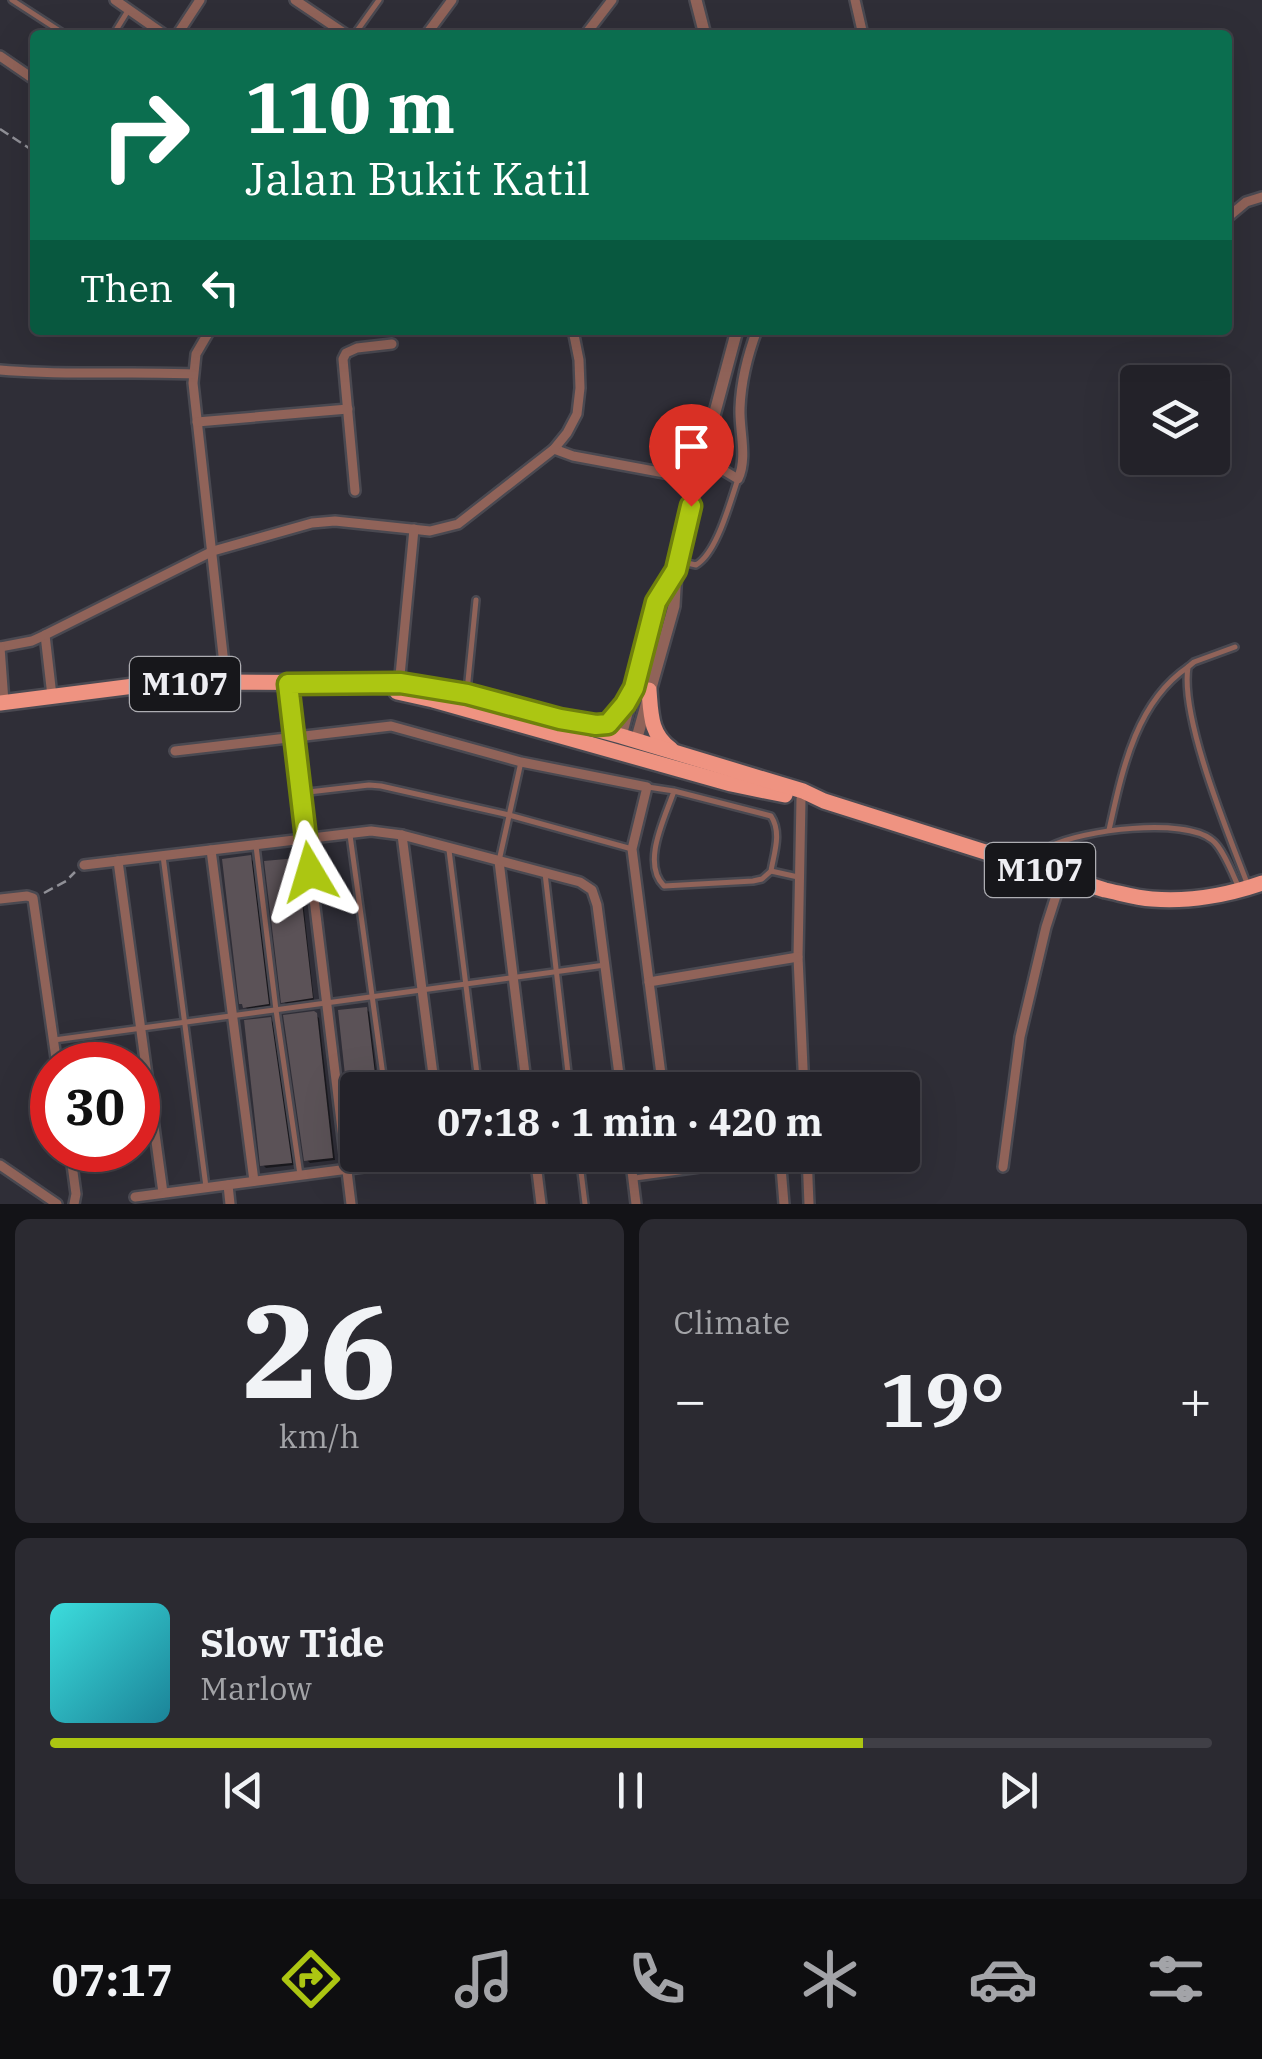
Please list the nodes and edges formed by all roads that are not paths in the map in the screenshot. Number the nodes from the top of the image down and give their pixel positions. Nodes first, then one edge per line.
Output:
1 (12, 0) edge
2 (115, 0) edge
3 (200, 0) edge
4 (295, 0) edge
5 (379, 0) edge
6 (452, 0) edge
7 (612, 0) edge
8 (696, 0) edge
9 (855, 0) edge
10 (128, 10) junction
11 (58, 30) edge
12 (115, 30) edge
13 (158, 30) edge
14 (180, 30) edge
15 (343, 30) edge
16 (355, 30) edge
17 (431, 30) edge
18 (589, 30) edge
19 (704, 30) edge
20 (862, 30) edge
21 (0, 56) edge
22 (30, 77) edge
23 (1262, 196) edge
24 (1232, 214) edge
25 (203, 335) edge
26 (574, 335) edge
27 (736, 335) edge
28 (755, 335) edge
29 (392, 344) dead end
30 (0, 370) edge
31 (193, 374) junction
32 (348, 409) junction
33 (197, 422) junction
34 (554, 449) junction
35 (703, 458) junction
36 (697, 479) junction
37 (738, 479) junction
38 (355, 492) dead end
39 (414, 530) junction
40 (213, 550) junction
41 (677, 566) junction
42 (476, 600) dead end
43 (45, 636) junction
44 (0, 647) edge
45 (1235, 647) dead end
46 (1188, 668) junction
47 (226, 682) junction
48 (288, 684) junction
49 (399, 688) junction
50 (642, 689) junction
51 (467, 694) junction
52 (52, 696) junction
53 (2, 703) edge
54 (560, 719) junction
55 (294, 737) junction
56 (628, 741) junction
57 (595, 746) junction
58 (175, 751) dead end
59 (678, 754) junction
60 (521, 762) junction
61 (656, 763) junction
62 (647, 787) junction
63 (674, 790) junction
64 (300, 793) junction
65 (802, 795) junction
66 (509, 815) junction
67 (1109, 830) junction
68 (349, 834) junction
69 (402, 834) junction
70 (306, 839) junction
71 (256, 845) junction
72 (449, 847) junction
73 (632, 849) junction
74 (210, 850) junction
75 (164, 856) junction
76 (498, 860) junction
77 (118, 861) junction
78 (84, 865) road end
79 (1032, 867) junction
80 (771, 871) junction
81 (545, 873) junction
82 (800, 877) junction
83 (1062, 877) junction
84 (1250, 887) edge
85 (0, 899) edge
86 (798, 957) junction
87 (604, 966) junction
88 (556, 972) junction
89 (513, 978) junction
90 (650, 982) junction
91 (466, 984) junction
92 (422, 990) junction
93 (372, 997) junction
94 (326, 1003) junction
95 (276, 1010) junction
96 (233, 1016) junction
97 (184, 1022) junction
98 (140, 1028) junction
99 (54, 1040) joint
100 (382, 1072) edge
101 (433, 1072) edge
102 (477, 1072) edge
103 (525, 1072) edge
104 (568, 1072) edge
105 (619, 1072) edge
106 (661, 1072) edge
107 (803, 1072) edge
108 (340, 1114) edge
109 (0, 1166) edge
110 (1003, 1167) dead end
111 (340, 1170) edge
112 (73, 1172) edge
113 (347, 1172) edge
114 (537, 1172) edge
115 (580, 1172) edge
116 (632, 1172) edge
117 (675, 1172) edge
118 (781, 1172) edge
119 (808, 1172) edge
120 (300, 1175) junction
121 (633, 1178) junction
122 (254, 1181) junction
123 (228, 1185) junction
124 (206, 1188) junction
125 (163, 1193) junction
126 (135, 1197) dead end
127 (57, 1204) edge
128 (74, 1204) edge
129 (230, 1204) edge
130 (351, 1204) edge
131 (541, 1204) edge
132 (585, 1204) edge
133 (636, 1204) edge
134 (784, 1204) edge
135 (809, 1204) edge

1 - 11 lane
2 - 10 street
3 - 14 street
4 - 15 street
5 - 16 lane
6 - 17 street
7 - 18 street
8 - 19 street
9 - 20 street
10 - 12 lane
10 - 13 street
21 - 22 street
23 - 24 street
25 - 31 street
26 - 34 street
27 - 35 street
28 - 37 street
29 - 32 street
30 - 31 street
31 - 33 street
32 - 33 street
32 - 38 street
33 - 40 street
34 - 36 street
34 - 39 street
35 - 36 street
35 - 37 street
36 - 41 street
37 - 41 lane
39 - 40 street
39 - 49 street
40 - 43 street
40 - 47 street
41 - 50 street
42 - 51 lane
43 - 44 street
43 - 52 street
44 - 53 street
45 - 46 lane
46 - 67 lane
46 - 84 lane
47 - 48 main road, M107
47 - 52 main road, M107
48 - 49 main road, M107
48 - 55 street
49 - 51 main road, M107
49 - 57 main road, M107
50 - 54 main road
50 - 56 street
50 - 59 main road
51 - 54 main road, M107
52 - 53 main road, M107
54 - 56 main road, M107
55 - 58 street
55 - 60 street
55 - 64 street
56 - 57 main road
56 - 59 main road, M107
56 - 61 main road
57 - 61 main road, M107
59 - 65 main road, M107
60 - 62 street
60 - 66 lane
61 - 65 main road, M107
62 - 63 lane
62 - 73 street
63 - 80 lane
63 - 80 lane
64 - 66 lane
64 - 70 street
65 - 79 main road, M107
65 - 82 street
66 - 73 lane
66 - 76 lane
67 - 79 lane
67 - 84 lane
68 - 69 street
68 - 70 street
68 - 93 lane
69 - 72 street
69 - 92 street
70 - 71 street
70 - 94 street
71 - 74 street
71 - 95 lane
72 - 76 street
72 - 91 lane
73 - 90 street
74 - 75 street
74 - 96 street
75 - 77 street
75 - 97 lane
76 - 81 street
76 - 89 street
77 - 78 street
77 - 98 street
79 - 83 main road, M107
80 - 82 lane
81 - 87 street
81 - 88 lane
82 - 86 street
83 - 84 main road, M107
83 - 110 street
85 - 99 street
86 - 90 street
86 - 107 street
87 - 88 lane
87 - 105 street
88 - 89 lane
88 - 104 lane
89 - 91 lane
89 - 103 street
90 - 106 street
91 - 92 lane
91 - 102 lane
92 - 93 lane
92 - 101 street
93 - 94 lane
93 - 100 lane
94 - 95 lane
94 - 108 street
95 - 96 lane
95 - 120 lane
96 - 97 lane
96 - 122 street
97 - 98 lane
97 - 124 lane
98 - 99 lane
98 - 125 street
109 - 127 street
111 - 120 street
112 - 128 street
113 - 130 street
114 - 131 street
115 - 132 lane
116 - 121 street
117 - 121 lane
118 - 134 street
119 - 135 street
120 - 122 street
121 - 133 street
122 - 123 street
123 - 124 street
123 - 129 street
124 - 125 street
125 - 126 street

